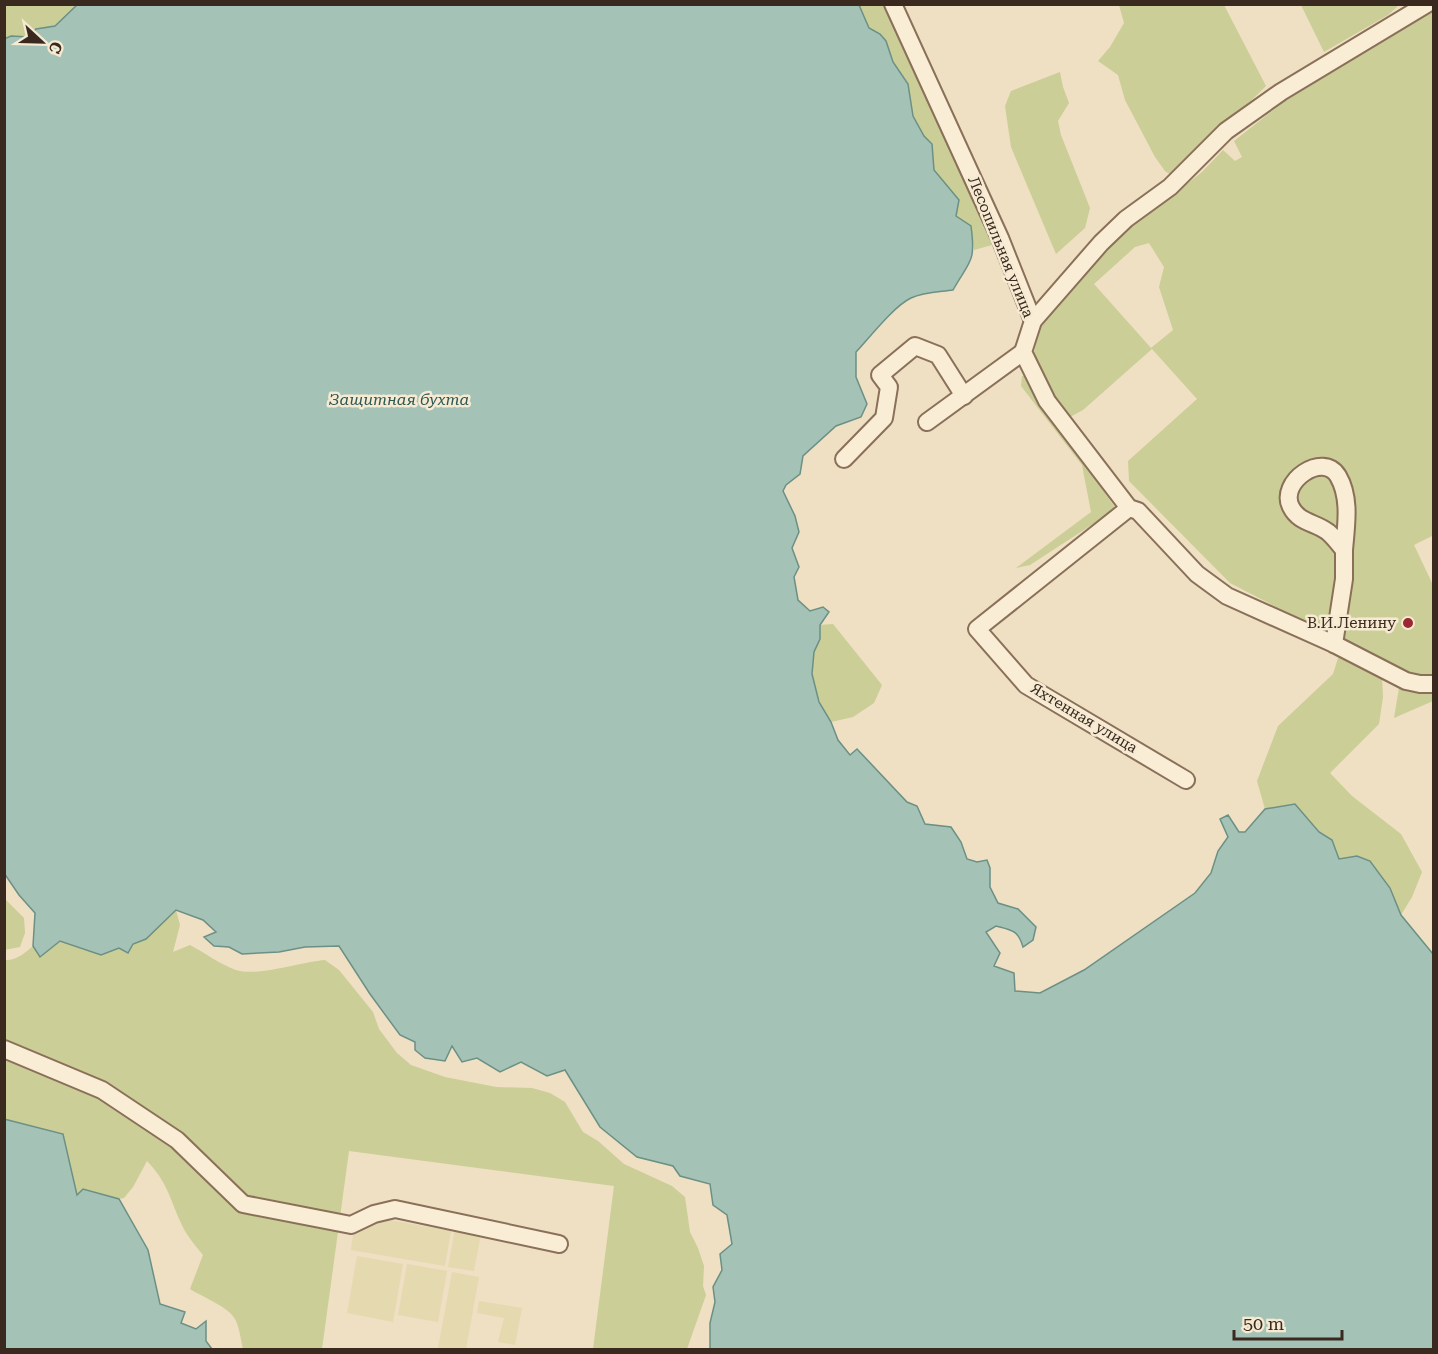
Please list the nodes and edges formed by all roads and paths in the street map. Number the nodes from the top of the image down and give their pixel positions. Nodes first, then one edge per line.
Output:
1 (893, 4) edge
2 (1427, 4) edge
3 (1033, 321) junction
4 (1023, 352) junction
5 (964, 396) junction
6 (927, 422) dead end
7 (844, 459) dead end
8 (1129, 507) junction
9 (1344, 550) junction
10 (1334, 644) junction
11 (1434, 684) edge
12 (1186, 780) dead end
13 (4, 1049) edge
14 (559, 1244) dead end

1 - 3 street, Лесопильная улица
2 - 3 street
3 - 4 street, Лесопильная улица
4 - 5 street
4 - 8 street
5 - 6 street
5 - 7 street
8 - 10 street
8 - 12 street, Яхтенная улица
9 - 9 street
9 - 10 street
10 - 11 street
13 - 14 street

